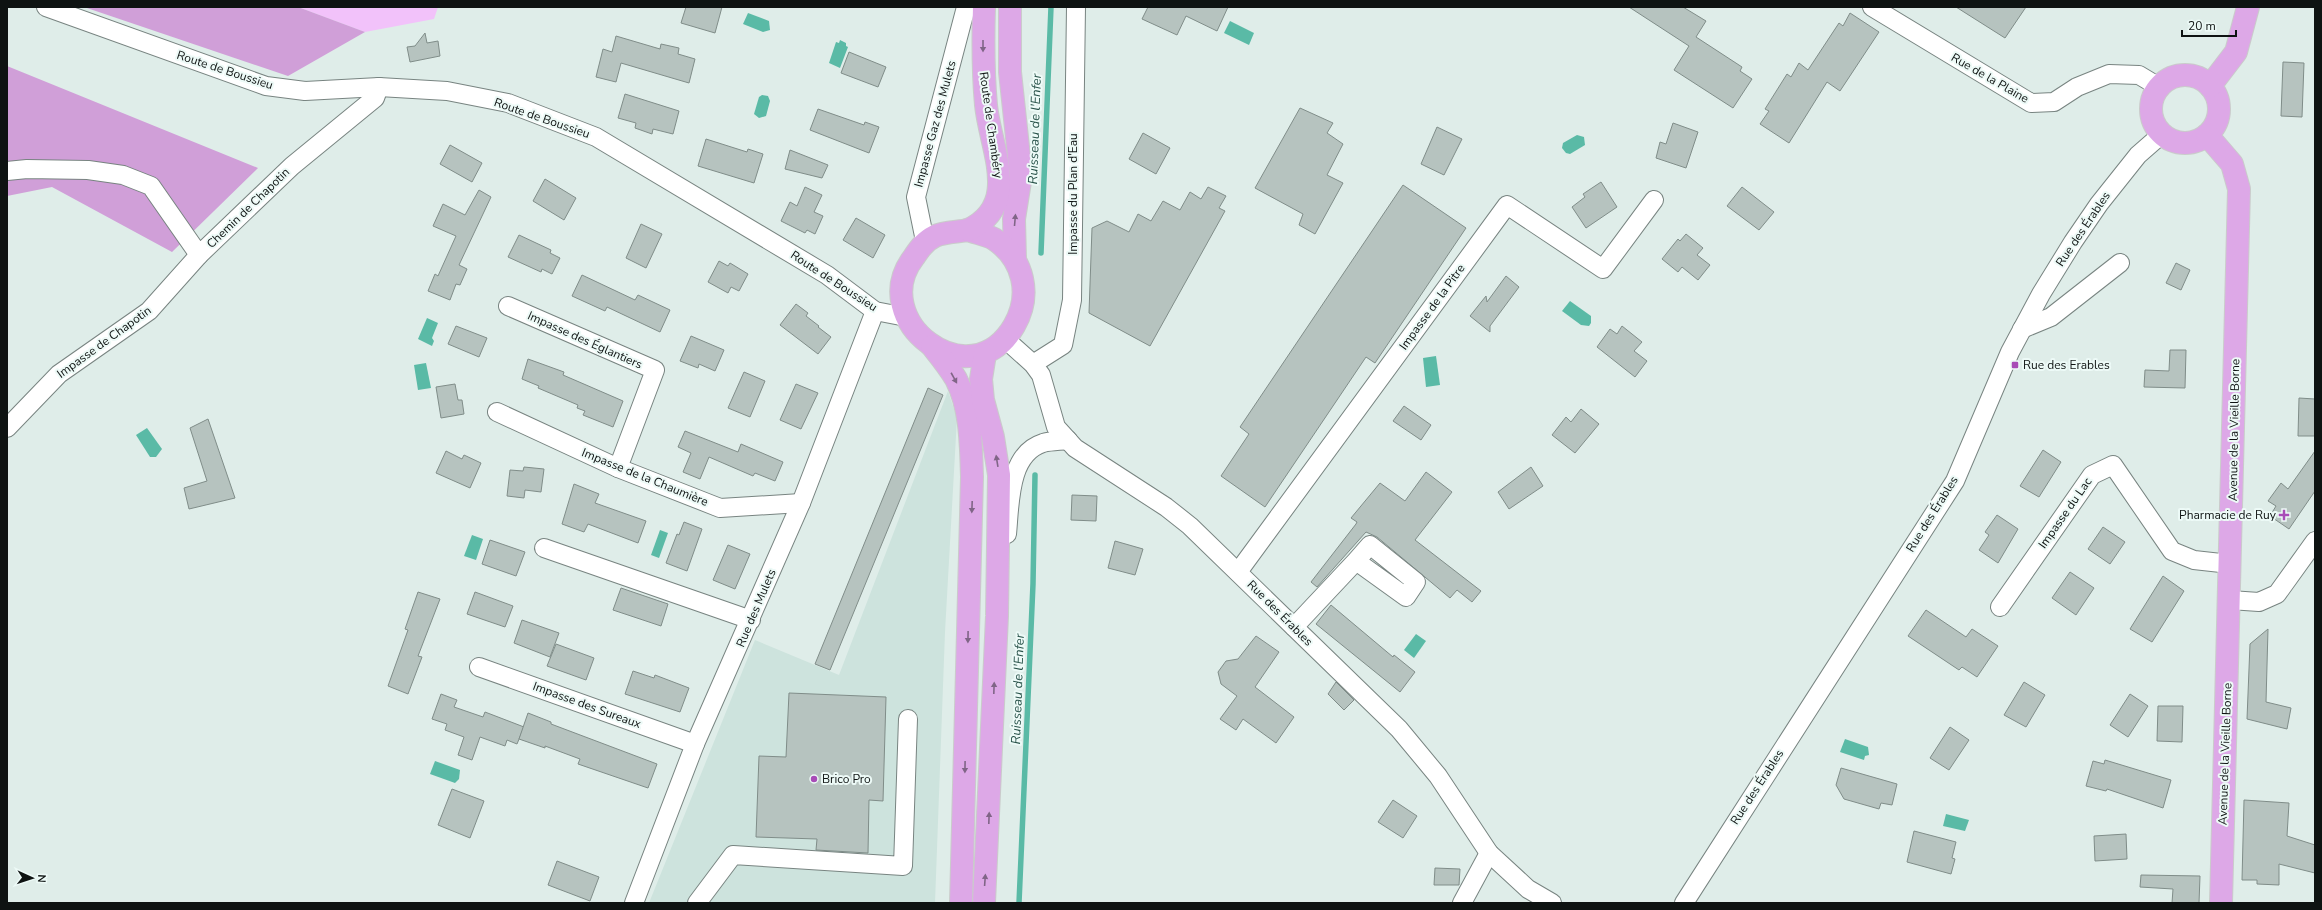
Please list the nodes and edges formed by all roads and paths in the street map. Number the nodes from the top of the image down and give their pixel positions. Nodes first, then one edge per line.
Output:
1 (46, 7) edge
2 (966, 7) edge
3 (984, 7) edge
4 (1010, 7) edge
5 (1076, 7) edge
6 (1872, 7) edge
7 (2248, 7) edge
8 (2210, 86) junction
9 (379, 87) junction
10 (2159, 87) junction
11 (2162, 134) junction
12 (2207, 135) junction
13 (7, 171) edge
14 (1654, 200) dead end
15 (968, 230) junction
16 (925, 241) junction
17 (199, 255) junction
18 (1015, 259) junction
19 (2120, 263) dead end
20 (508, 306) dead end
21 (875, 311) junction
22 (906, 317) junction
23 (2022, 329) junction
24 (1004, 338) junction
25 (932, 346) junction
26 (985, 354) junction
27 (1033, 364) junction
28 (497, 412) dead end
29 (7, 428) edge
30 (1068, 440) junction
31 (618, 468) junction
32 (801, 503) junction
33 (2315, 541) edge
34 (544, 548) dead end
35 (1356, 561) dead end
36 (2230, 564) junction
37 (1238, 572) junction
38 (2230, 600) junction
39 (2000, 607) dead end
40 (997, 616) junction
41 (751, 620) junction
42 (1294, 627) junction
43 (479, 667) dead end
44 (908, 719) dead end
45 (695, 744) junction
46 (1489, 853) junction
47 (1687, 897) edge
48 (634, 903) edge
49 (697, 903) edge
50 (961, 903) edge
51 (984, 903) edge
52 (1462, 903) edge
53 (1552, 903) edge
54 (1674, 903) edge
55 (2221, 903) edge

1 - 9 street, Route de Boussieu
2 - 16 street, Impasse Gaz des Mulets
3 -> 15 main road, Route de Chambéry
18 -> 4 main road, Route de Chambéry
5 - 27 street, Impasse du Plan d'Eau
6 - 10 street, Rue de la Plaine
7 - 8 main road
8 - 10 main road
8 - 12 main road
9 - 17 street, Chemin de Chapotin
9 - 21 street, Route de Boussieu
10 - 11 main road
11 - 12 main road
11 - 23 street, Rue des Érables
12 - 36 main road, Avenue de la Vieille Borne
13 - 17 street, Chemin de Chapotin
14 - 37 street, Impasse de la Pitre
15 - 16 main road
15 - 18 main road
16 - 22 main road
17 - 29 street, Impasse de Chapotin
18 - 24 main road
19 - 23 street
20 - 31 street, Impasse des Églantiers
21 - 22 street, Route de Boussieu
21 - 32 street, Rue des Mulets
22 - 25 main road
23 - 47 street, Rue des Érables
24 - 26 main road
24 - 27 street, Rue des Érables
25 - 26 main road
25 -> 50 main road
40 -> 26 main road
27 - 30 street, Rue des Érables
28 - 31 street, Impasse de la Chaumière
30 - 37 street, Rue des Érables
30 - 40 street
31 - 32 street, Impasse de la Chaumière
32 - 41 street, Rue des Mulets
33 - 38 street
34 - 41 street
35 - 42 street
36 - 38 main road, Avenue de la Vieille Borne
36 - 39 street, Impasse du Lac
37 - 42 street, Rue des Érables
38 - 55 main road, Avenue de la Vieille Borne
51 -> 40 main road
41 - 45 street, Rue des Mulets
42 - 46 street, Rue des Érables
43 - 45 street, Impasse des Sureaux
44 - 49 street
45 - 48 street, Rue des Mulets
46 - 52 street
46 - 53 street, Rue des Érables
47 - 54 street, Rue des Érables

